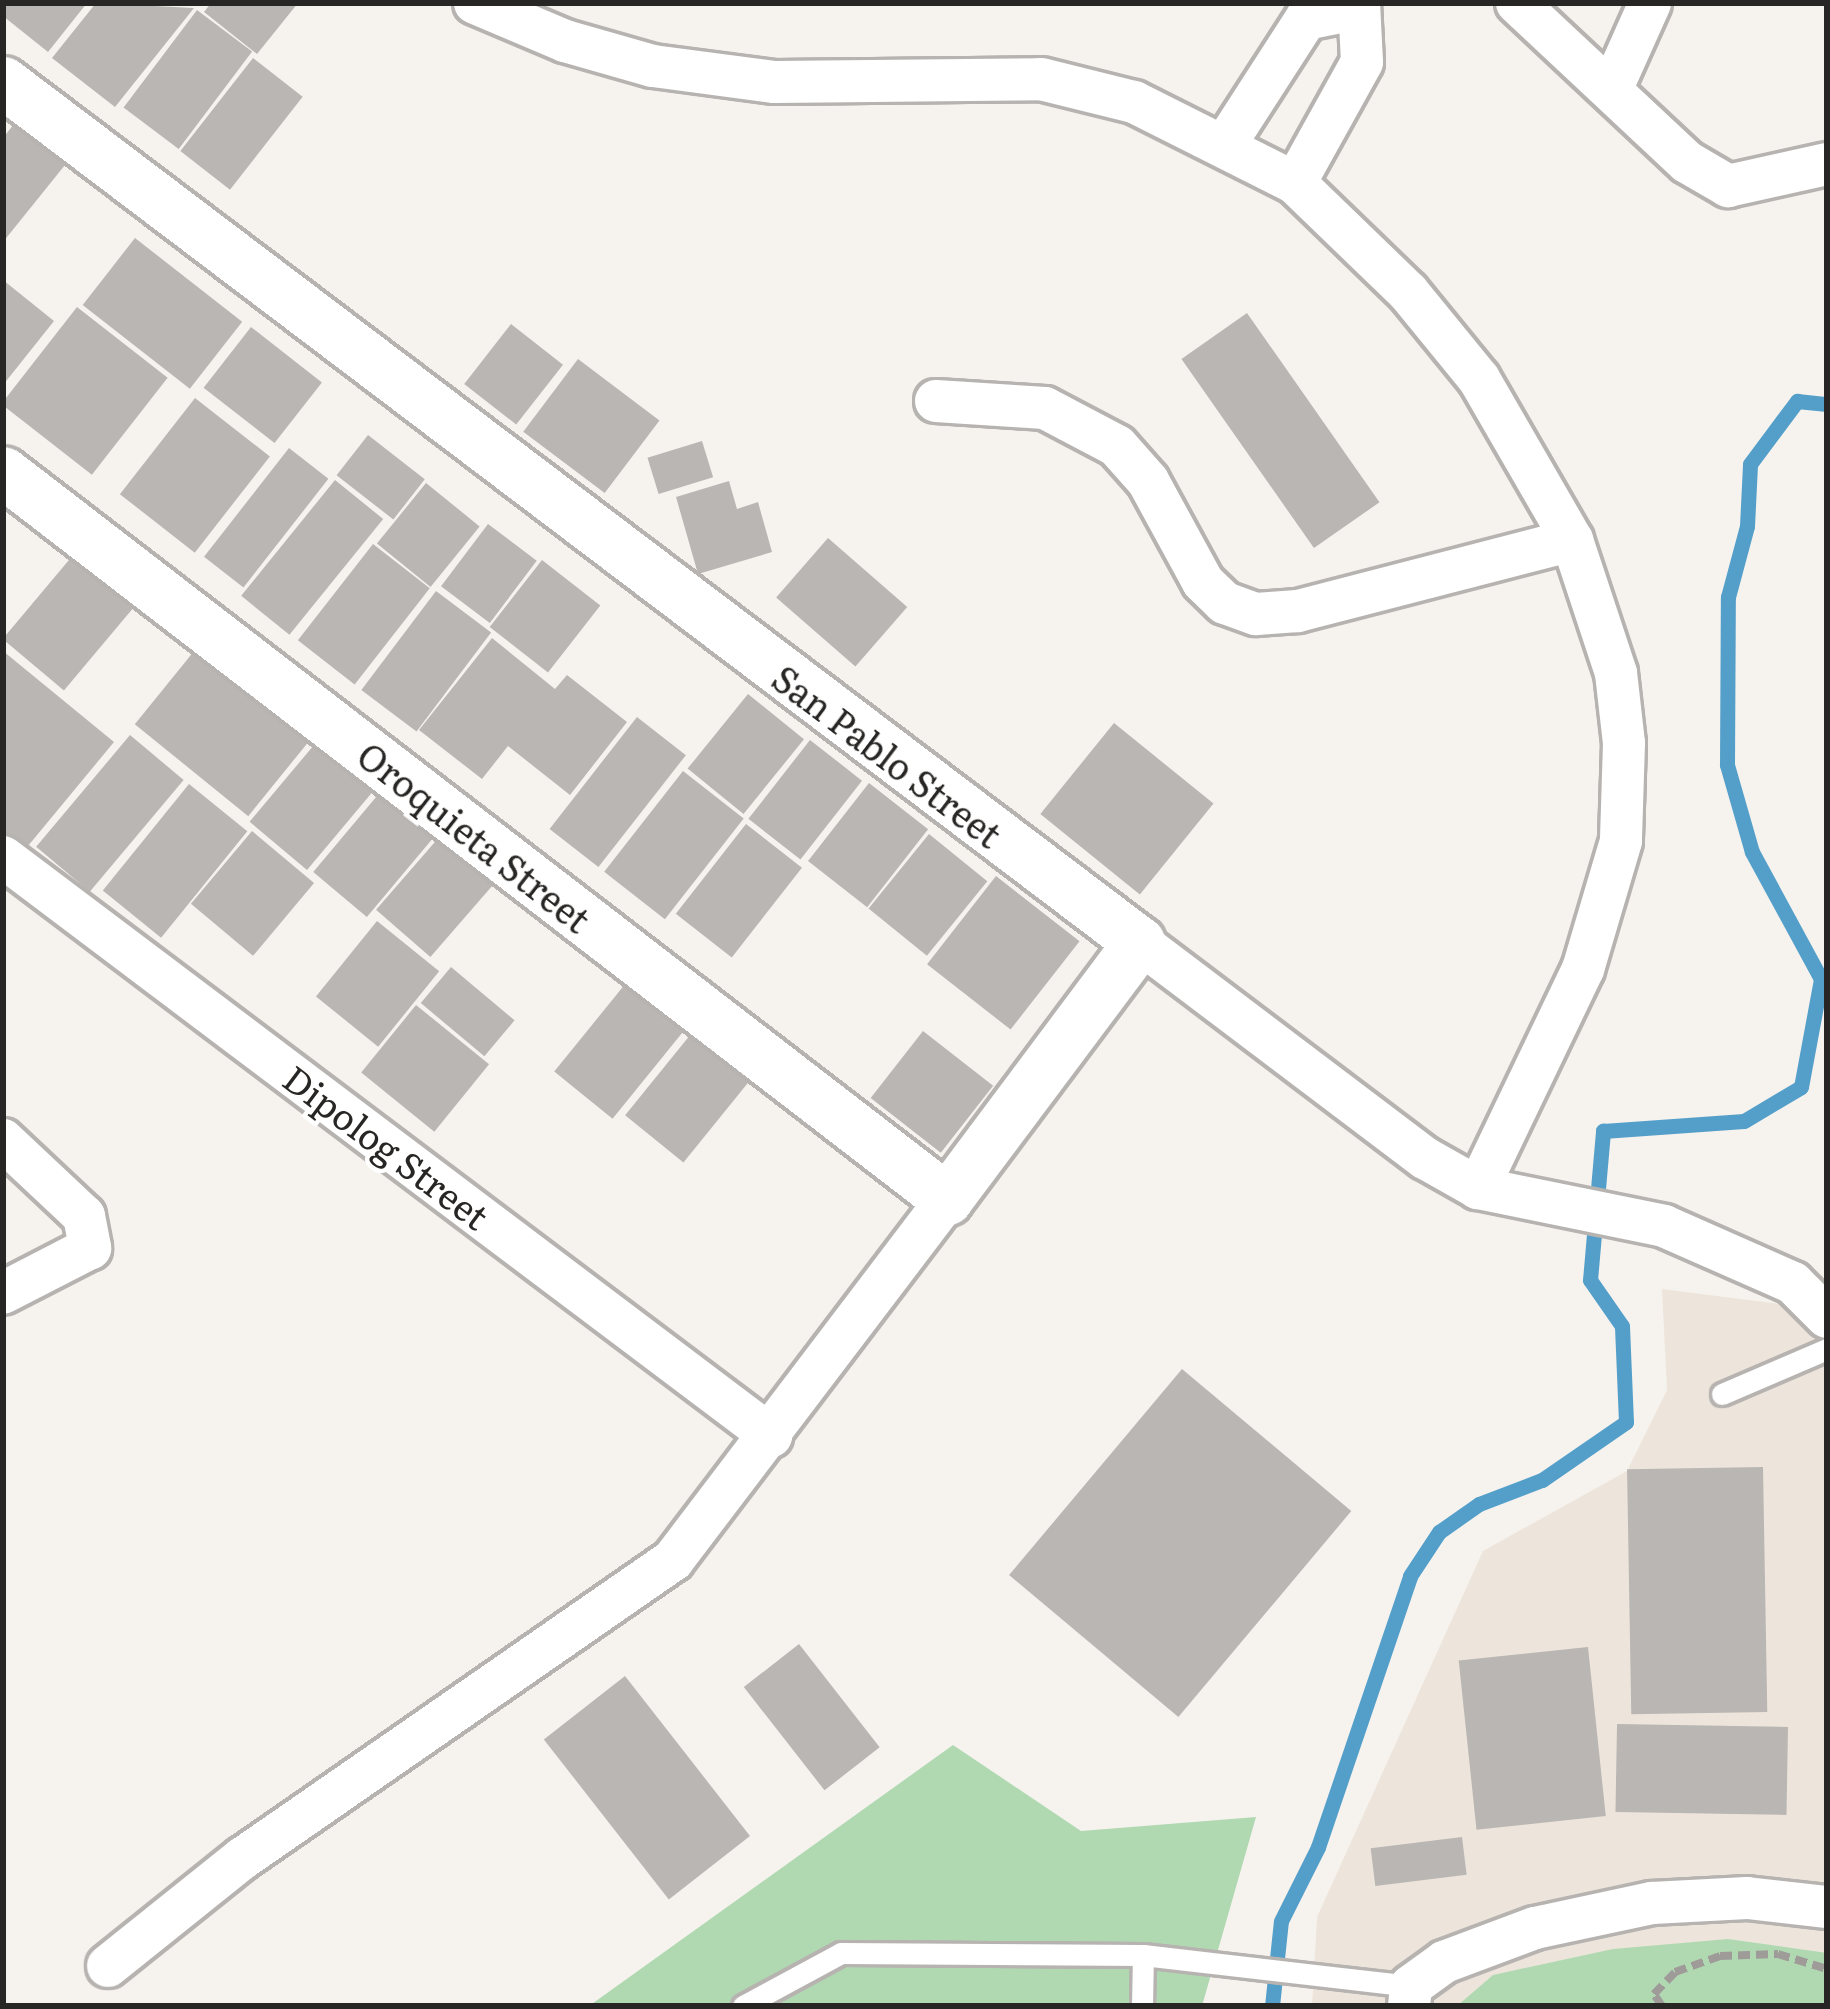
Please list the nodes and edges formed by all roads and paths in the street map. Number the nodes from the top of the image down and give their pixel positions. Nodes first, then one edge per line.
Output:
1 (476, 3) edge
2 (1517, 3) edge
3 (1650, 3) edge
4 (1358, 6) edge
5 (3, 82) edge
6 (1612, 88) junction
7 (1226, 143) junction
8 (1827, 164) edge
9 (1294, 183) junction
10 (936, 401) dead end
11 (3, 472) edge
12 (1572, 540) junction
13 (3, 856) edge
14 (1139, 942) junction
15 (3, 1140) edge
16 (1478, 1188) junction
17 (947, 1199) junction
18 (3, 1293) edge
19 (1827, 1317) edge
20 (1827, 1349) edge
21 (1722, 1394) dead end
22 (771, 1436) junction
23 (1827, 1906) edge
24 (1143, 1955) junction
25 (108, 1966) dead end
26 (1827, 1969) edge
27 (1410, 1996) edge
28 (742, 2006) edge
29 (1142, 2006) edge
30 (1662, 2006) edge

1 - 7 street
2 - 6 street
3 - 6 street
4 - 7 street
4 - 9 street
5 - 14 street, San Pablo Street
6 - 8 street
7 - 9 street
9 - 12 street
10 - 12 street
11 - 17 street, Oroquieta Street
12 - 16 street
13 - 22 street, Dipolog Street
14 - 16 street, San Pablo Street
14 - 17 street
15 - 18 street
16 - 19 street, San Pablo Street
17 - 22 street
20 - 21 lane
22 - 25 street
23 - 27 street
24 - 27 lane
24 - 28 lane
24 - 29 lane
26 - 30 path

